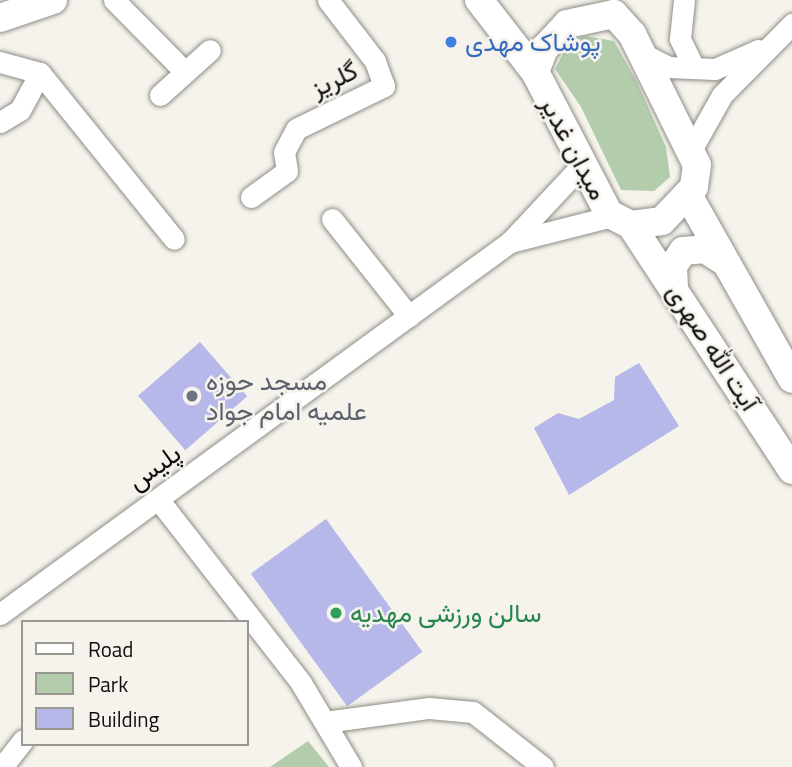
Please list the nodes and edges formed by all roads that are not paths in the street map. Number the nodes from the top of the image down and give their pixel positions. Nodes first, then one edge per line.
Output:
1 (53, 0) edge
2 (114, 0) edge
3 (328, 0) edge
4 (479, 0) edge
5 (684, 0) edge
6 (608, 7) edge
7 (0, 19) edge
8 (792, 24) edge
9 (766, 46) junction
10 (210, 50) dead end
11 (641, 53) junction
12 (0, 62) edge
13 (694, 68) junction
14 (185, 72) junction
15 (535, 72) junction
16 (40, 73) junction
17 (160, 95) dead end
18 (0, 122) edge
19 (690, 152) junction
20 (582, 165) junction
21 (688, 195) junction
22 (251, 197) dead end
23 (332, 219) dead end
24 (622, 220) junction
25 (174, 239) dead end
26 (510, 242) junction
27 (725, 262) junction
28 (674, 287) junction
29 (409, 316) junction
30 (792, 379) edge
31 (792, 470) edge
32 (158, 499) junction
33 (0, 614) edge
34 (325, 722) junction
35 (21, 743) edge
36 (538, 765) edge
37 (2, 767) edge
38 (351, 767) edge

1 - 7 main road
2 - 14 street
3 - 22 street, گلریز
4 - 15 main road
5 - 13 street
6 - 11 main road, میدان غدیر
6 - 15 main road, میدان غدیر
8 - 9 street
9 - 13 street
9 - 19 street
10 - 14 street
11 - 13 street
11 - 19 main road, میدان غدیر
12 - 16 street
14 - 17 street
15 - 20 main road, میدان غدیر
16 - 18 street
16 - 25 street
19 - 21 main road, میدان غدیر
20 - 24 main road, میدان غدیر
20 - 26 street
21 - 24 main road, میدان غدیر
21 - 27 main road, آیت الله صهری
23 - 29 street
24 - 26 street
24 - 28 main road, آیت الله صهری
26 - 29 street, پلیس
27 - 28 main road
27 - 30 main road, آیت الله صهری
28 - 31 main road, آیت الله صهری
29 - 32 street, پلیس
32 - 33 street, پلیس
32 - 34 street
34 - 36 street
34 - 38 street
35 - 37 street

